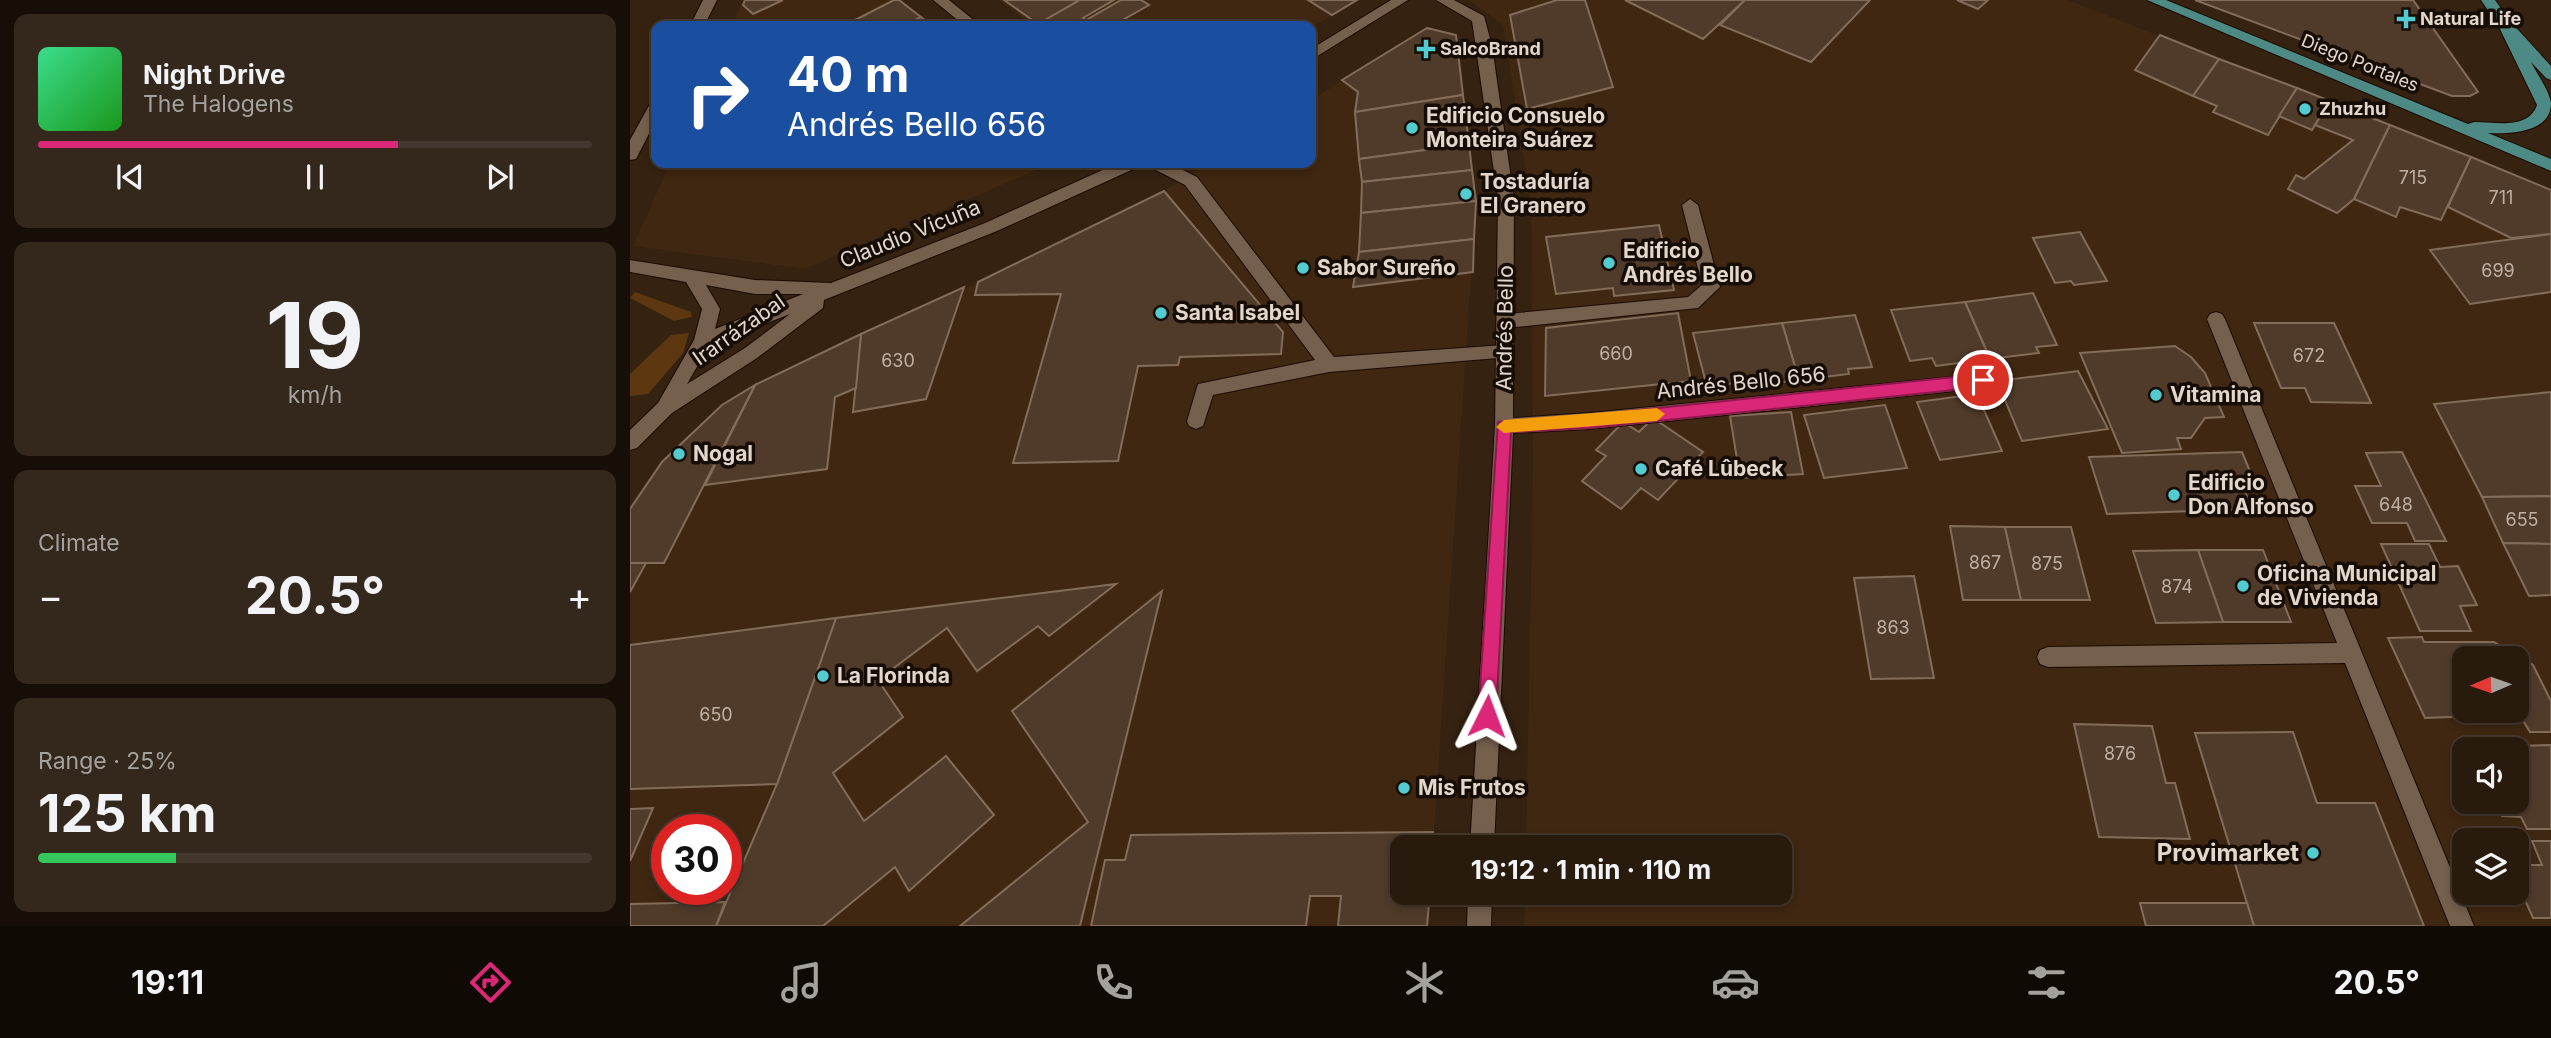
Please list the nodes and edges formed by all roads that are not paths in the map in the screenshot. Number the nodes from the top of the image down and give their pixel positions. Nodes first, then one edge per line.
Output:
1 (710, 0) edge
2 (940, 0) edge
3 (1401, 0) edge
4 (1443, 0) edge
5 (2154, 0) edge
6 (2488, 0) edge
7 (700, 21) edge
8 (967, 21) edge
9 (2505, 24) junction
10 (1316, 52) edge
11 (2551, 75) edge
12 (651, 115) edge
13 (2464, 127) junction
14 (630, 155) edge
15 (2551, 165) edge
16 (1121, 168) edge
17 (1166, 168) edge
18 (1690, 205) dead end
19 (630, 266) edge
20 (691, 276) junction
21 (837, 288) junction
22 (2216, 319) dead end
23 (1506, 321) junction
24 (703, 341) junction
25 (1504, 352) junction
26 (1329, 365) junction
27 (1983, 380) dead end
28 (665, 408) junction
29 (1195, 421) dead end
30 (1504, 426) junction
31 (630, 442) edge
32 (2350, 653) junction
33 (2048, 657) dead end
34 (1483, 835) edge
35 (1480, 905) edge
36 (1479, 926) edge
37 (2462, 926) edge

1 - 7 street
2 - 8 street
3 - 10 street
4 - 23 street, Andrés Bello
5 - 13 main road, Diego Portales
6 - 9 main road
9 - 11 main road
9 - 13 main road
12 - 14 street
13 - 15 main road, Diego Portales
16 - 21 street, Claudio Vicuña
17 - 26 street
18 - 23 street
19 - 20 street
20 - 21 street
20 - 24 street, Irarrázabal
21 - 24 street, Claudio Vicuña
21 - 28 street, Irarrázabal
22 - 32 street
23 - 25 street, Andrés Bello
24 - 28 street, Irarrázabal
25 - 26 street
25 - 30 street, Andrés Bello
26 - 29 street
27 - 30 street, Andrés Bello 656
28 - 31 street, Irarrázabal
30 - 34 street, Andrés Bello
32 - 33 street
32 - 37 street
35 - 36 street

